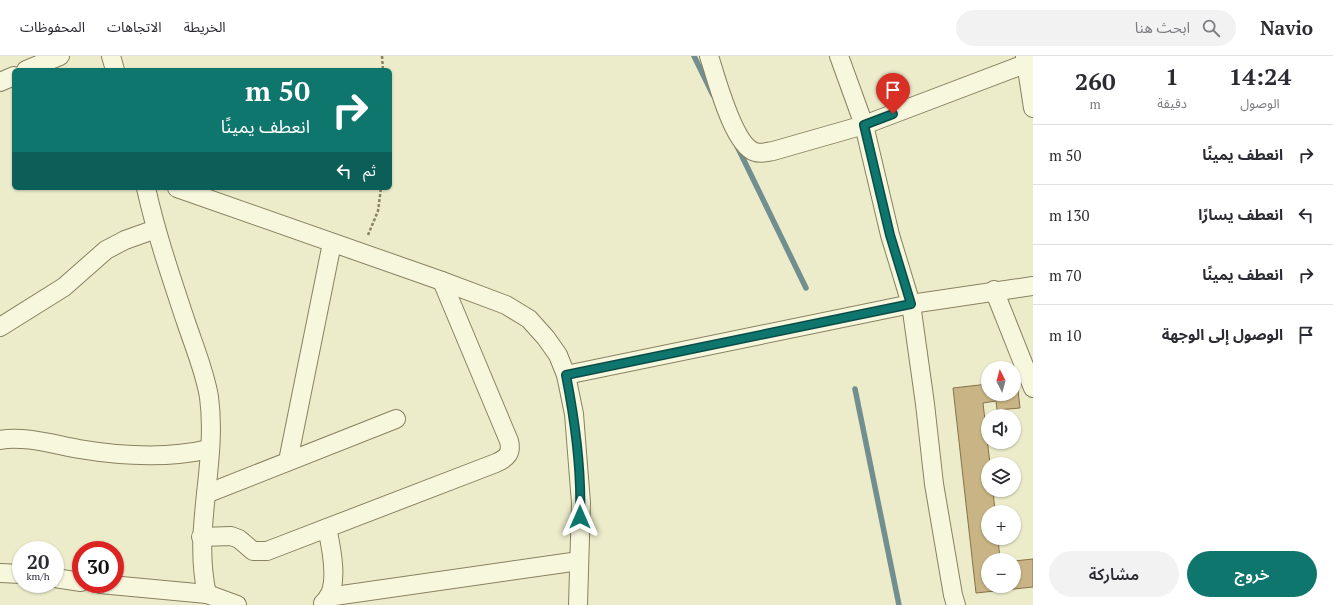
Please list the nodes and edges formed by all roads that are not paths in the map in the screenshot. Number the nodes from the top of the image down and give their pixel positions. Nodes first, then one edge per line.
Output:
1 (60, 56) edge
2 (111, 56) edge
3 (709, 56) edge
4 (839, 56) edge
5 (1028, 61) edge
6 (31, 68) edge
7 (114, 68) edge
8 (12, 77) edge
9 (0, 82) edge
10 (1033, 108) edge
11 (864, 125) junction
12 (146, 190) edge
13 (183, 190) edge
14 (156, 230) junction
15 (332, 243) junction
16 (442, 281) junction
17 (1033, 286) edge
18 (994, 290) junction
19 (911, 304) junction
20 (0, 327) edge
21 (566, 375) junction
22 (1033, 388) edge
23 (396, 419) dead end
24 (0, 440) edge
25 (209, 449) junction
26 (288, 461) junction
27 (206, 494) junction
28 (327, 528) junction
29 (201, 537) junction
30 (579, 561) junction
31 (0, 573) edge
32 (12, 574) edge
33 (124, 586) edge
34 (207, 594) junction
35 (324, 601) edge
36 (238, 605) edge
37 (578, 605) edge
38 (956, 605) edge

1 - 6 street
2 - 7 street
3 - 11 street
4 - 11 street
5 - 10 street
5 - 11 street
8 - 9 street
11 - 19 street
12 - 14 street
13 - 15 street
14 - 20 street
14 - 25 street
15 - 16 street
15 - 26 street
16 - 21 street
16 - 28 street
17 - 18 street
18 - 19 street
18 - 22 street
19 - 21 street
19 - 38 street
21 - 30 street
23 - 26 street
24 - 25 street
25 - 27 street
26 - 27 street
27 - 29 street
28 - 29 street
28 - 35 street
29 - 34 street
30 - 35 street
30 - 37 street
31 - 32 street
33 - 34 street
34 - 36 street

